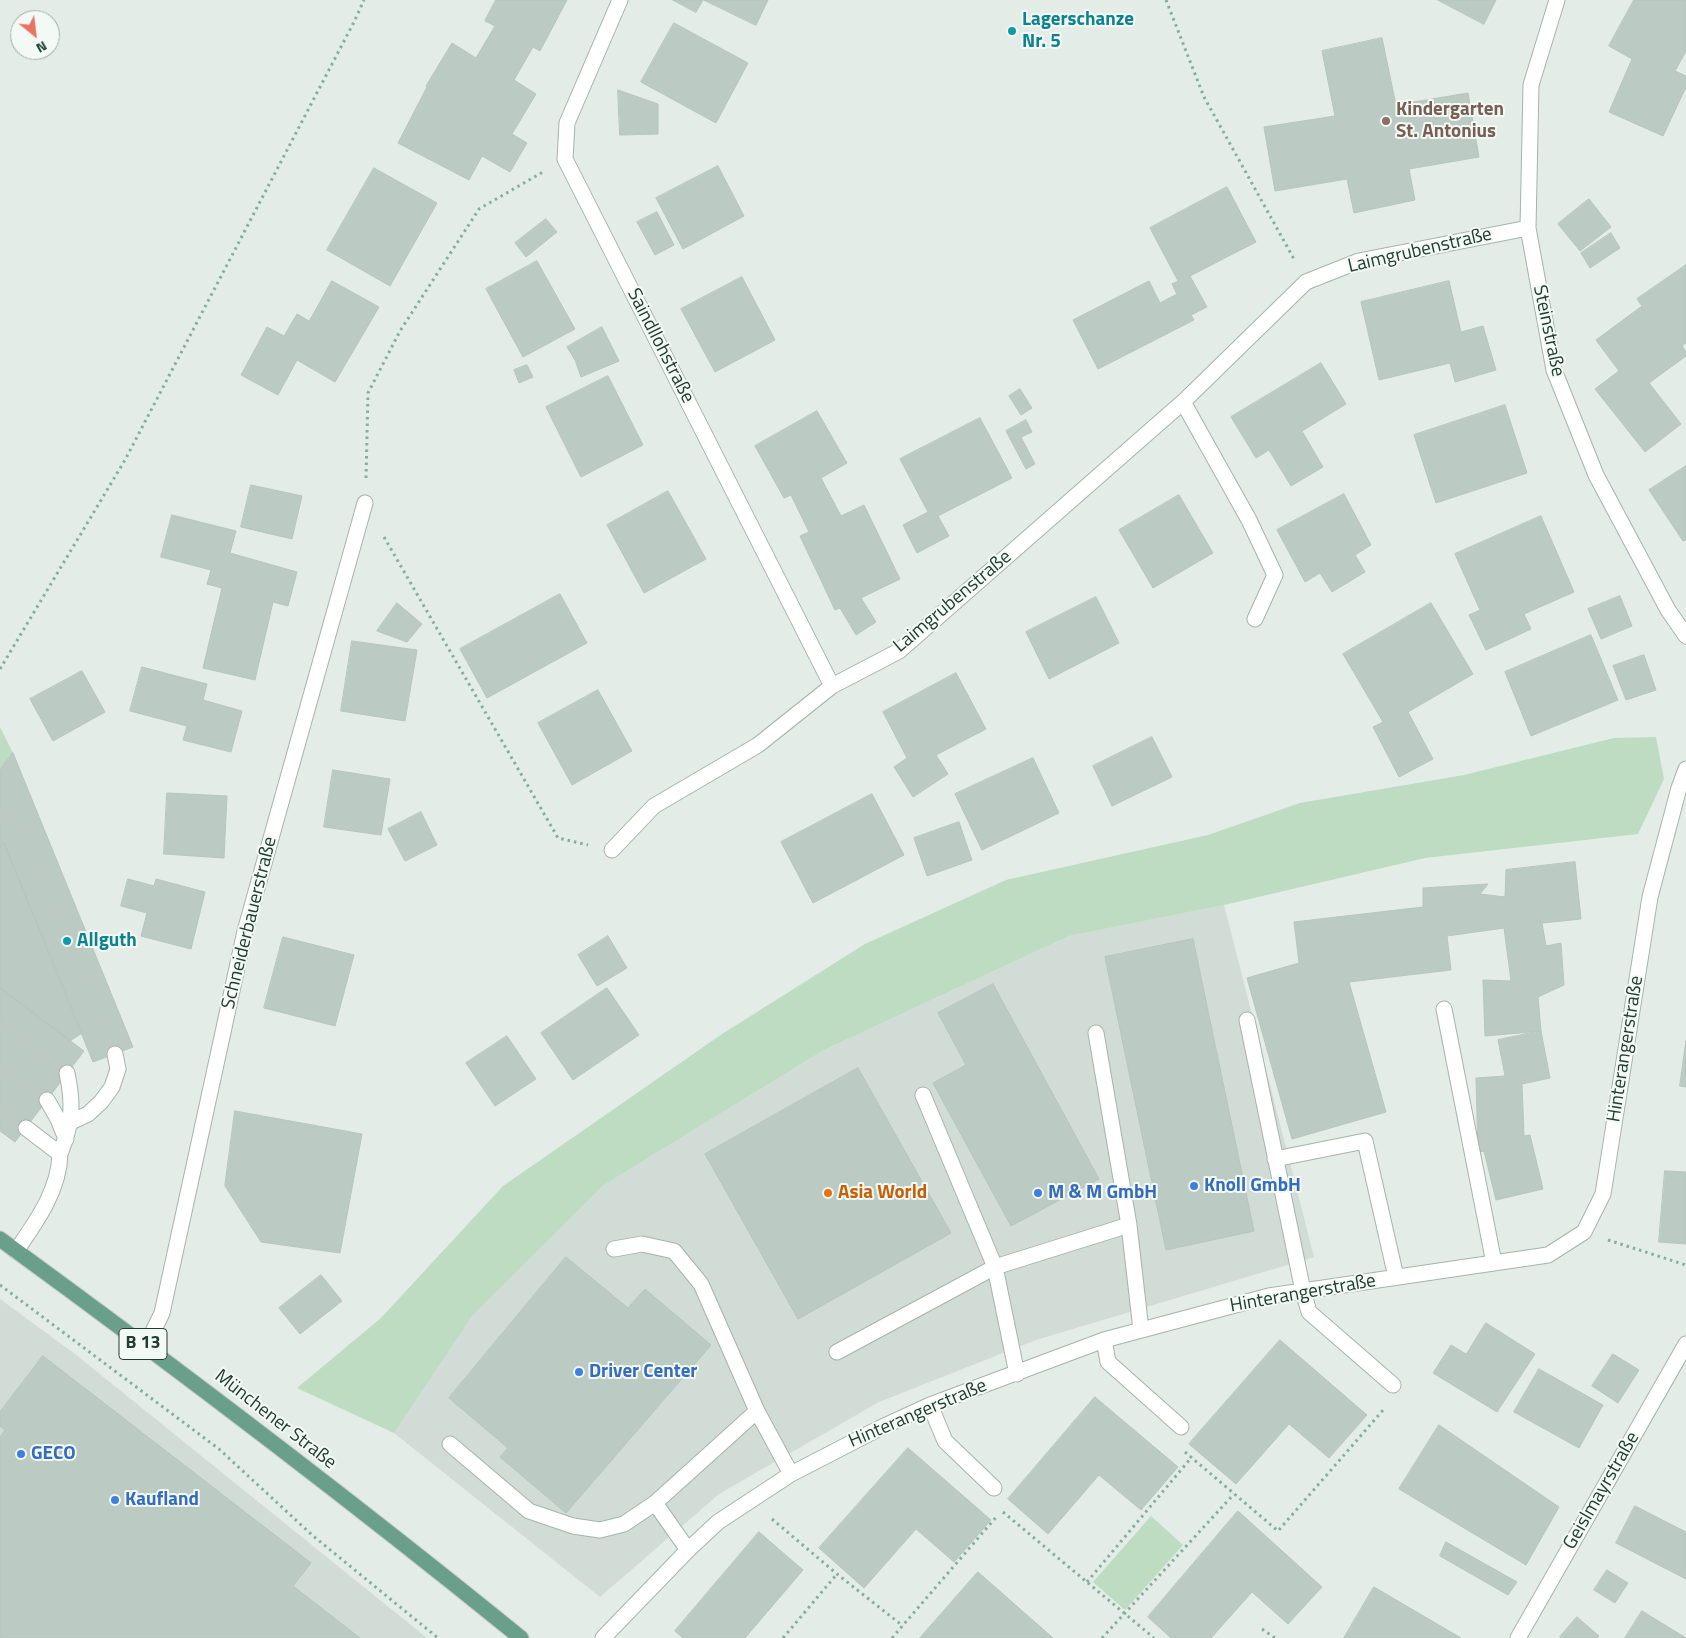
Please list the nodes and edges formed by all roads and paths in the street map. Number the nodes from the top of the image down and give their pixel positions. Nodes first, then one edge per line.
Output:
1 (364, 0) edge
2 (620, 0) edge
3 (1166, 0) edge
4 (1557, 0) edge
5 (566, 159) junction
6 (1528, 228) junction
7 (1306, 282) junction
8 (1183, 402) junction
9 (365, 503) junction
10 (1255, 619) dead end
11 (1686, 636) edge
12 (0, 669) edge
13 (832, 686) junction
14 (1686, 769) edge
15 (612, 850) joint
16 (1444, 1009) dead end
17 (1247, 1020) dead end
18 (1096, 1033) dead end
19 (115, 1054) tunnel mouth
20 (67, 1073) tunnel mouth
21 (923, 1095) dead end
22 (47, 1100) tunnel mouth
23 (71, 1122) junction
24 (26, 1128) tunnel mouth
25 (66, 1139) junction
26 (60, 1154) junction
27 (1275, 1159) junction
28 (1129, 1225) junction
29 (1584, 1232) junction
30 (0, 1239) edge
31 (614, 1249) dead end
32 (16, 1250) junction
33 (1494, 1263) junction
34 (1686, 1265) edge
35 (994, 1267) junction
36 (1396, 1277) junction
37 (0, 1285) edge
38 (1302, 1291) junction
39 (1141, 1330) junction
40 (1104, 1340) junction
41 (1686, 1344) edge
42 (146, 1346) junction
43 (837, 1352) dead end
44 (1017, 1374) junction
45 (1393, 1385) joint
46 (930, 1405) junction
47 (757, 1411) junction
48 (1181, 1427) joint
49 (450, 1444) dead end
50 (1191, 1458) junction
51 (791, 1474) junction
52 (994, 1488) dead end
53 (1234, 1494) junction
54 (750, 1501) junction
55 (655, 1503) junction
56 (688, 1550) junction
57 (837, 1574) junction
58 (1088, 1582) junction
59 (1125, 1614) junction
60 (903, 1626) junction
61 (1262, 1628) dead end
62 (438, 1638) edge
63 (521, 1638) edge
64 (603, 1638) edge
65 (783, 1638) edge
66 (892, 1638) edge
67 (1102, 1638) edge
68 (1154, 1638) edge
69 (1274, 1638) edge
70 (1518, 1638) edge

1 - 12 path
2 - 5 street, Saindllohstraße
3 - 7 path
4 - 6 street, Steinstraße
5 - 9 path
5 - 13 street, Saindllohstraße
6 - 7 street, Laimgrubenstraße
6 - 11 street, Steinstraße
7 - 8 street, Laimgrubenstraße
8 - 10 street
8 - 13 street, Laimgrubenstraße
9 - 15 path
9 - 42 street, Schneiderbauerstraße
13 - 15 street, Laimgrubenstraße
14 - 29 street, Hinterangerstraße
16 - 33 street
17 - 27 street
18 - 28 street
19 - 23 street
20 - 23 street
21 - 35 street
22 - 25 street
23 - 25 street
24 - 26 street
25 - 26 street
26 - 32 street
27 - 36 street
27 - 38 street
28 - 35 street
28 - 39 street
29 - 33 street, Hinterangerstraße
29 - 34 path
30 - 32 main road, Münchener Straße / B 13
31 - 47 street
32 - 42 main road, Münchener Straße / B 13
33 - 36 street, Hinterangerstraße
35 - 43 street
35 - 44 street
36 - 38 street, Hinterangerstraße
37 - 62 path
38 - 39 street, Hinterangerstraße
38 - 45 street
39 - 40 street, Hinterangerstraße
40 - 44 street, Hinterangerstraße
40 - 48 street
41 - 70 street, Geislmayrstraße
42 - 63 main road, Münchener Straße / B 13
44 - 46 street, Hinterangerstraße
45 - 53 path
46 - 51 street, Hinterangerstraße
46 - 52 street
47 - 51 street
47 - 55 street
48 - 50 path
49 - 55 street
50 - 53 path
50 - 58 path
51 - 54 street, Hinterangerstraße
53 - 59 path
54 - 56 street, Hinterangerstraße
54 - 57 path
55 - 56 street
56 - 64 street, Hinterangerstraße
57 - 60 path
57 - 65 path
58 - 59 path
58 - 60 path
59 - 67 path
59 - 68 path
60 - 66 path
61 - 69 path

